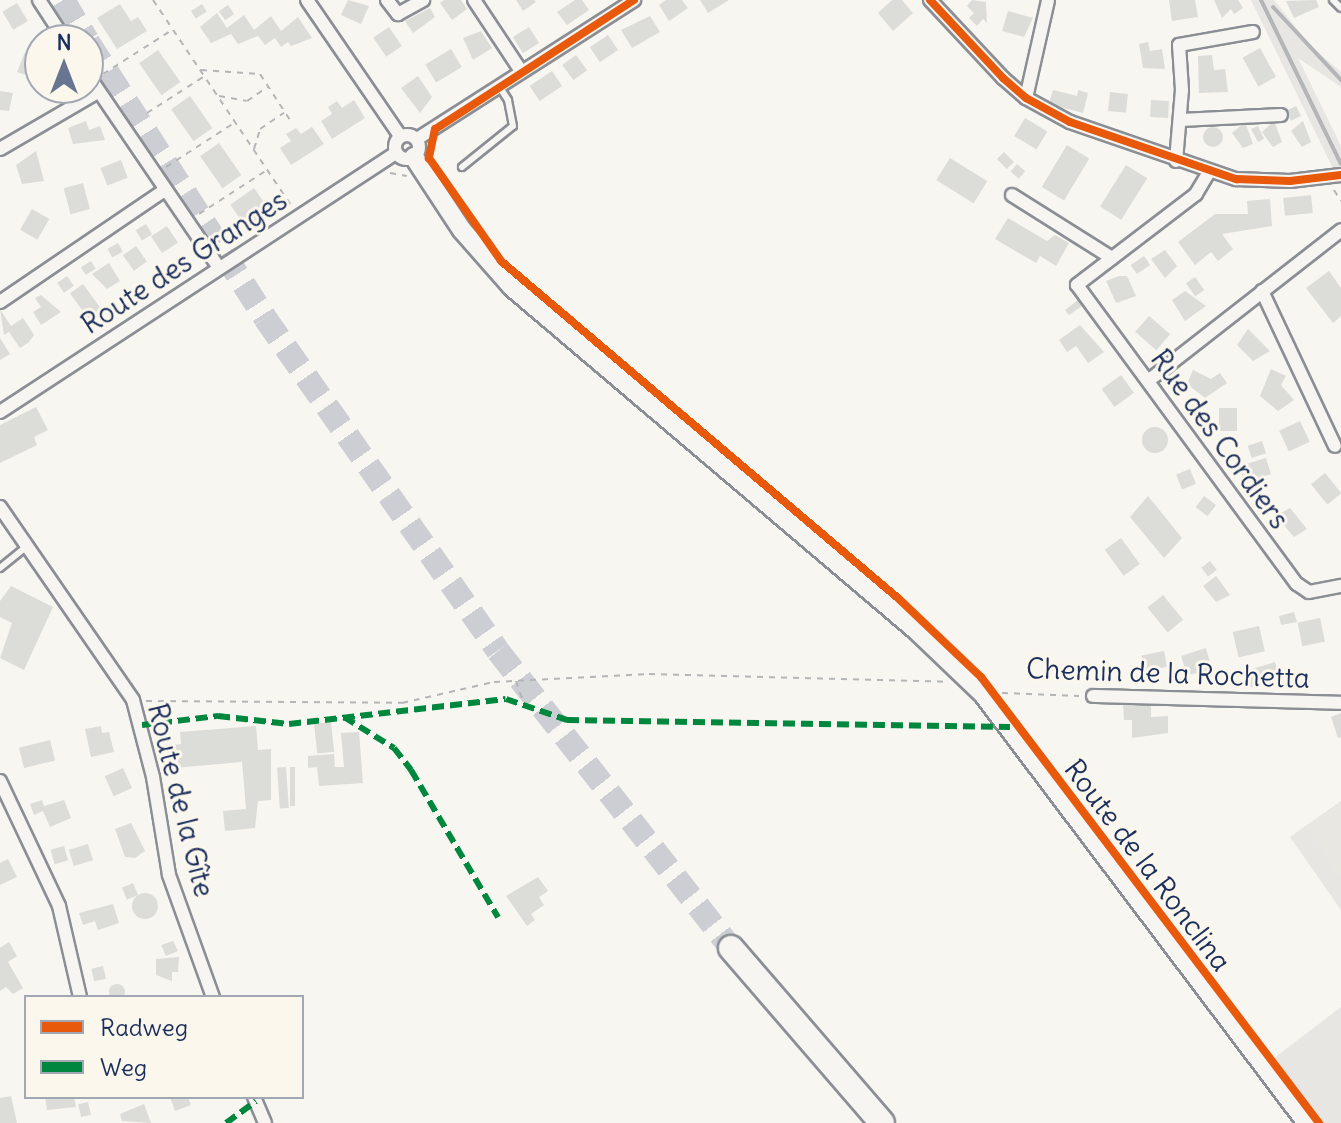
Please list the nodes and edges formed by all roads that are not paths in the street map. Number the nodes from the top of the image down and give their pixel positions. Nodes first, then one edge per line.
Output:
1 (39, 0) edge
2 (307, 0) edge
3 (387, 0) edge
4 (423, 0) edge
5 (474, 0) edge
6 (634, 0) edge
7 (930, 0) edge
8 (1048, 0) edge
9 (1333, 0) edge
10 (1341, 8) edge
11 (55, 24) edge
12 (1253, 32) dead end
13 (521, 71) junction
14 (499, 86) junction
15 (1026, 98) junction
16 (104, 101) edge
17 (77, 104) edge
18 (1281, 115) dead end
19 (1181, 120) junction
20 (0, 149) edge
21 (409, 150) junction
22 (1176, 161) junction
23 (462, 167) dead end
24 (1209, 172) junction
25 (1341, 175) edge
26 (165, 190) junction
27 (1012, 195) dead end
28 (1341, 230) edge
29 (1112, 258) junction
30 (219, 268) junction
31 (1262, 291) junction
32 (0, 302) edge
33 (1148, 381) junction
34 (0, 412) edge
35 (1335, 446) dead end
36 (0, 507) edge
37 (28, 545) junction
38 (0, 568) edge
39 (1341, 586) edge
40 (1093, 696) road end
41 (1341, 703) edge
42 (0, 781) edge
43 (731, 948) tunnel mouth
44 (80, 995) edge
45 (212, 995) edge
46 (255, 1099) edge
47 (265, 1123) edge
48 (882, 1123) edge
49 (1307, 1123) edge

1 - 11 street
2 - 21 street
3 - 4 street
5 - 13 street
6 - 13 street, Route des Granges
7 - 15 street
8 - 15 street
9 - 10 lane
12 - 19 street
13 - 14 street, Route des Granges
14 - 21 street, Route des Granges
14 - 23 lane
15 - 22 street
16 - 26 street
17 - 20 street
18 - 19 street
19 - 22 street
21 - 30 street, Route des Granges
21 - 49 street, Route de la Ronclina
22 - 24 street
24 - 25 street
24 - 29 street
26 - 30 street
26 - 32 street
27 - 29 street
28 - 31 street
29 - 33 street, Rue des Cordiers
30 - 34 street, Route des Granges
31 - 33 street
31 - 35 street
33 - 39 street, Rue des Cordiers
36 - 37 street, Route de la Gîte
37 - 38 lane
37 - 45 street, Route de la Gîte
40 - 41 street, Chemin de la Rochetta
42 - 44 street
43 - 48 highway
46 - 47 street

